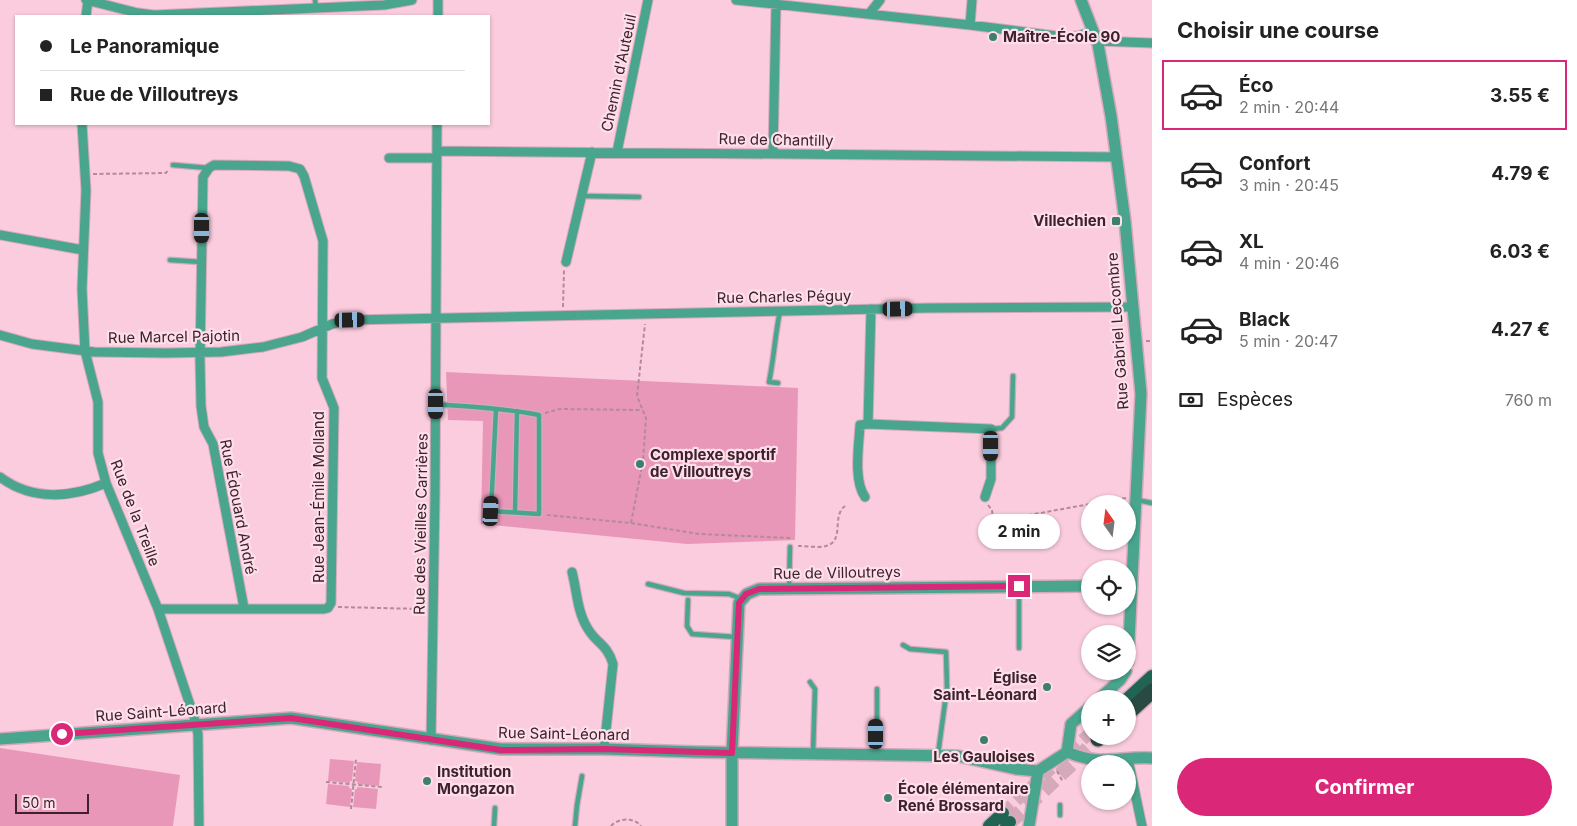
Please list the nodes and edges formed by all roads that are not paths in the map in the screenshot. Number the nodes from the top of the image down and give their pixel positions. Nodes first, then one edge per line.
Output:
1 (88, 0) edge
2 (412, 0) edge
3 (438, 0) edge
4 (648, 0) edge
5 (736, 0) edge
6 (880, 0) edge
7 (972, 0) edge
8 (1080, 0) edge
9 (315, 4) edge
10 (776, 5) junction
11 (822, 5) edge
12 (349, 12) edge
13 (270, 13) edge
14 (870, 14) junction
15 (86, 15) edge
16 (438, 15) edge
17 (970, 25) junction
18 (1095, 36) junction
19 (1152, 44) edge
20 (82, 125) edge
21 (437, 125) edge
22 (592, 152) junction
23 (617, 152) junction
24 (436, 154) junction
25 (773, 154) junction
26 (1116, 157) junction
27 (389, 158) dead end
28 (173, 166) road end
29 (209, 168) junction
30 (583, 196) junction
31 (640, 197) dead end
32 (0, 235) edge
33 (83, 250) junction
34 (170, 260) dead end
35 (202, 262) junction
36 (565, 264) road end
37 (1132, 307) junction
38 (870, 309) junction
39 (780, 311) junction
40 (436, 318) junction
41 (322, 329) junction
42 (0, 335) edge
43 (85, 351) junction
44 (201, 353) junction
45 (1013, 376) dead end
46 (778, 383) dead end
47 (436, 404) junction
48 (496, 409) junction
49 (517, 411) junction
50 (868, 424) junction
51 (991, 429) junction
52 (0, 477) edge
53 (106, 483) junction
54 (1131, 495) edge
55 (865, 496) dead end
56 (985, 498) dead end
57 (1136, 500) edge
58 (1152, 503) edge
59 (515, 512) junction
60 (792, 547) road end
61 (572, 572) dead end
62 (648, 584) dead end
63 (1019, 586) junction
64 (1081, 586) edge
65 (789, 588) junction
66 (742, 599) junction
67 (688, 600) dead end
68 (244, 608) junction
69 (158, 609) junction
70 (738, 637) junction
71 (903, 645) dead end
72 (1019, 648) dead end
73 (1152, 676) edge
74 (1120, 680) edge
75 (810, 682) dead end
76 (877, 689) dead end
77 (1109, 690) edge
78 (1136, 691) edge
79 (1152, 691) edge
80 (1136, 706) edge
81 (1081, 715) edge
82 (196, 725) junction
83 (0, 739) edge
84 (431, 740) junction
85 (604, 749) junction
86 (1067, 752) junction
87 (732, 753) junction
88 (812, 754) junction
89 (877, 755) junction
90 (938, 755) junction
91 (1081, 758) edge
92 (1152, 758) edge
93 (1136, 759) edge
94 (1038, 771) junction
95 (582, 776) dead end
96 (1136, 797) edge
97 (1060, 805) dead end
98 (495, 808) dead end
99 (1060, 815) dead end
100 (1006, 820) tunnel mouth
101 (199, 826) edge
102 (494, 826) edge
103 (575, 826) edge
104 (732, 826) edge
105 (989, 826) edge
106 (1029, 826) edge
107 (1142, 826) edge

1 - 13 street
1 - 15 street
2 - 12 street
3 - 16 street
4 - 23 street, Chemin d'Auteuil
5 - 10 street
6 - 14 street
7 - 17 street
8 - 18 street, Rue Gabriel Lecombre
9 - 12 street
9 - 13 street
10 - 11 street
10 - 25 street
11 - 14 street
14 - 17 street
17 - 18 street
18 - 19 street
18 - 26 street, Rue Gabriel Lecombre
20 - 33 street, Rue de la Treille
21 - 24 street, Rue des Vieilles Carrières
22 - 23 street, Rue de Chantilly
22 - 24 street, Rue de Chantilly
22 - 30 street
23 - 25 street, Rue de Chantilly
24 - 27 street
24 - 40 street, Rue des Vieilles Carrières
25 - 26 street, Rue de Chantilly
26 - 37 street, Rue Gabriel Lecombre
28 - 29 lane
29 - 35 street, Rue Édouard André
29 - 41 street, Rue Jean-Émile Molland
30 - 31 lane
30 - 36 street
32 - 33 street
33 - 43 street, Rue de la Treille
34 - 35 lane
35 - 44 street, Rue Édouard André
37 - 38 street, Rue Charles Péguy
37 - 54 street, Rue Gabriel Lecombre
38 - 39 street, Rue Charles Péguy
38 - 50 street
39 - 40 street, Rue Charles Péguy
39 - 46 lane
40 - 41 street, Rue Marcel Pajotin
40 - 47 street, Rue des Vieilles Carrières
41 - 44 street, Rue Marcel Pajotin
41 - 68 street, Rue Jean-Émile Molland
42 - 43 street, Rue Marcel Pajotin
43 - 44 street, Rue Marcel Pajotin
43 - 53 street, Rue de la Treille
44 - 68 street, Rue Édouard André
45 - 51 lane
47 - 48 lane
47 - 84 street, Rue des Vieilles Carrières
48 - 49 lane
48 - 59 lane
49 - 59 lane
49 - 59 lane
50 - 51 street
50 - 55 street
51 - 56 street
52 - 53 street
53 - 69 street, Rue de la Treille
57 - 58 lane
60 - 65 lane
61 - 85 street
62 - 66 lane
63 - 64 street, Rue de Villoutreys
63 - 65 street, Rue de Villoutreys
63 - 72 lane
65 - 66 street, Rue de Villoutreys
66 - 70 street
67 - 70 lane
68 - 69 street
69 - 82 street, Rue de la Treille
70 - 87 street
71 - 90 lane
73 - 78 main road
74 - 77 street
75 - 88 lane
76 - 89 lane
79 - 80 highway
81 - 86 street
82 - 83 street, Rue Saint-Léonard
82 - 84 street, Rue Saint-Léonard
82 - 101 street, Rue de la Treille
84 - 85 street, Rue Saint-Léonard
85 - 87 street, Rue Saint-Léonard
86 - 91 street
86 - 94 street
87 - 88 street, Rue Saint-Léonard
87 - 104 street
88 - 89 street, Rue Saint-Léonard
89 - 90 street, Rue Saint-Léonard
90 - 94 street, Rue Saint-Léonard
92 - 93 street
94 - 106 street
95 - 103 lane
96 - 107 street
97 - 99 lane
98 - 102 lane
100 - 105 main road

